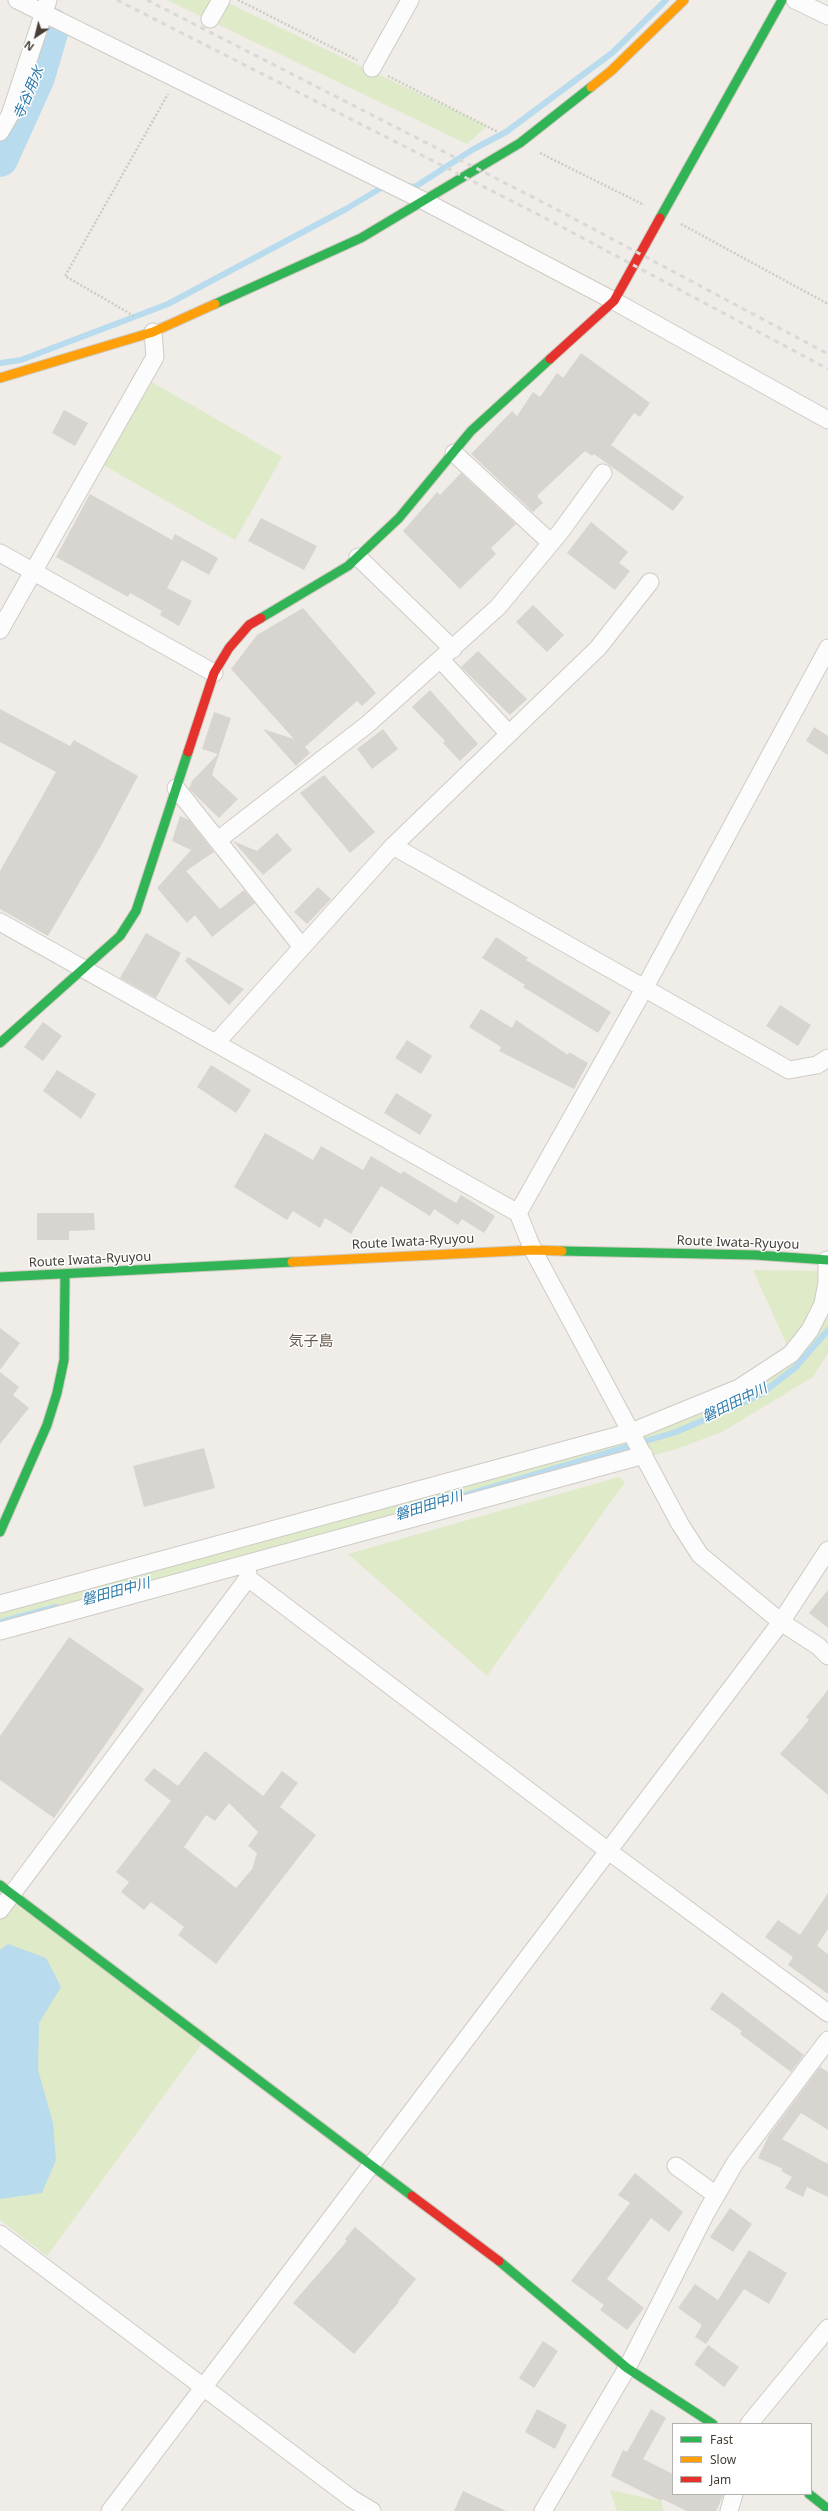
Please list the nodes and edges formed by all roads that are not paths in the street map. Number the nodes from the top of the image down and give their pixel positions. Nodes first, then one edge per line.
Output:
1 (17, 0) edge
2 (221, 0) edge
3 (410, 0) edge
4 (684, 0) edge
5 (782, 0) edge
6 (795, 0) edge
7 (45, 6) edge
8 (828, 16) edge
9 (210, 19) dead end
10 (372, 68) dead end
11 (0, 132) edge
12 (424, 201) junction
13 (614, 302) junction
14 (146, 334) junction
15 (0, 378) edge
16 (828, 420) edge
17 (454, 453) junction
18 (603, 473) dead end
19 (551, 543) junction
20 (0, 553) edge
21 (358, 557) junction
22 (33, 571) junction
23 (650, 582) dead end
24 (0, 630) edge
25 (828, 648) edge
26 (447, 654) junction
27 (214, 673) junction
28 (510, 734) junction
29 (176, 788) junction
30 (218, 840) junction
31 (393, 846) junction
32 (0, 922) edge
33 (302, 946) junction
34 (84, 968) junction
35 (644, 989) junction
36 (216, 1042) junction
37 (0, 1043) edge
38 (828, 1058) edge
39 (518, 1214) junction
40 (533, 1250) junction
41 (827, 1260) edge
42 (65, 1274) junction
43 (2, 1280) edge
44 (631, 1432) junction
45 (644, 1455) junction
46 (0, 1532) edge
47 (828, 1550) edge
48 (247, 1571) junction
49 (0, 1604) edge
50 (781, 1622) junction
51 (0, 1631) edge
52 (828, 1656) edge
53 (607, 1850) junction
54 (6, 1890) edge
55 (0, 1910) edge
56 (828, 2013) edge
57 (828, 2040) edge
58 (370, 2165) junction
59 (676, 2166) dead end
60 (716, 2195) junction
61 (0, 2234) edge
62 (828, 2328) edge
63 (627, 2368) junction
64 (204, 2387) junction
65 (711, 2423) edge
66 (750, 2423) edge
67 (734, 2495) edge
68 (810, 2495) edge
69 (828, 2508) edge
70 (110, 2511) edge
71 (372, 2511) edge
72 (543, 2511) edge
73 (728, 2511) edge

1 - 7 street
2 - 9 street
3 - 10 street
4 - 12 street
5 - 13 street
6 - 8 street
7 - 11 street
7 - 12 street
12 - 13 street
12 - 14 street
13 - 16 street
13 - 17 street
14 - 15 street
14 - 22 street
17 - 19 street
17 - 21 street
18 - 19 street
19 - 26 street
20 - 22 street
21 - 26 street
21 - 27 street
22 - 24 street
22 - 27 street
23 - 28 street
25 - 35 street
26 - 28 street
26 - 30 street
27 - 29 street
28 - 31 street
29 - 30 street
29 - 34 street
30 - 33 street
31 - 33 street
31 - 35 street
32 - 34 street
33 - 36 street
34 - 36 street
34 - 37 street
35 - 38 street
35 - 39 street
36 - 39 street
39 - 40 street
40 - 41 street, Route Iwata-Ryuyou
40 - 42 street, Route Iwata-Ryuyou
40 - 44 street
41 - 44 street
42 - 43 street, Route Iwata-Ryuyou
42 - 46 street
44 - 45 street
44 - 49 street
45 - 48 street
45 - 50 street
47 - 50 street
48 - 51 street
48 - 53 street
48 - 54 street
50 - 52 street
50 - 53 street
53 - 56 street
53 - 58 street
54 - 55 street
54 - 58 street
57 - 60 street
58 - 63 street
58 - 64 street
59 - 60 street
60 - 63 street
61 - 64 street
62 - 66 street
63 - 65 street
63 - 72 street
64 - 70 street
64 - 71 street
67 - 73 street
68 - 69 street

